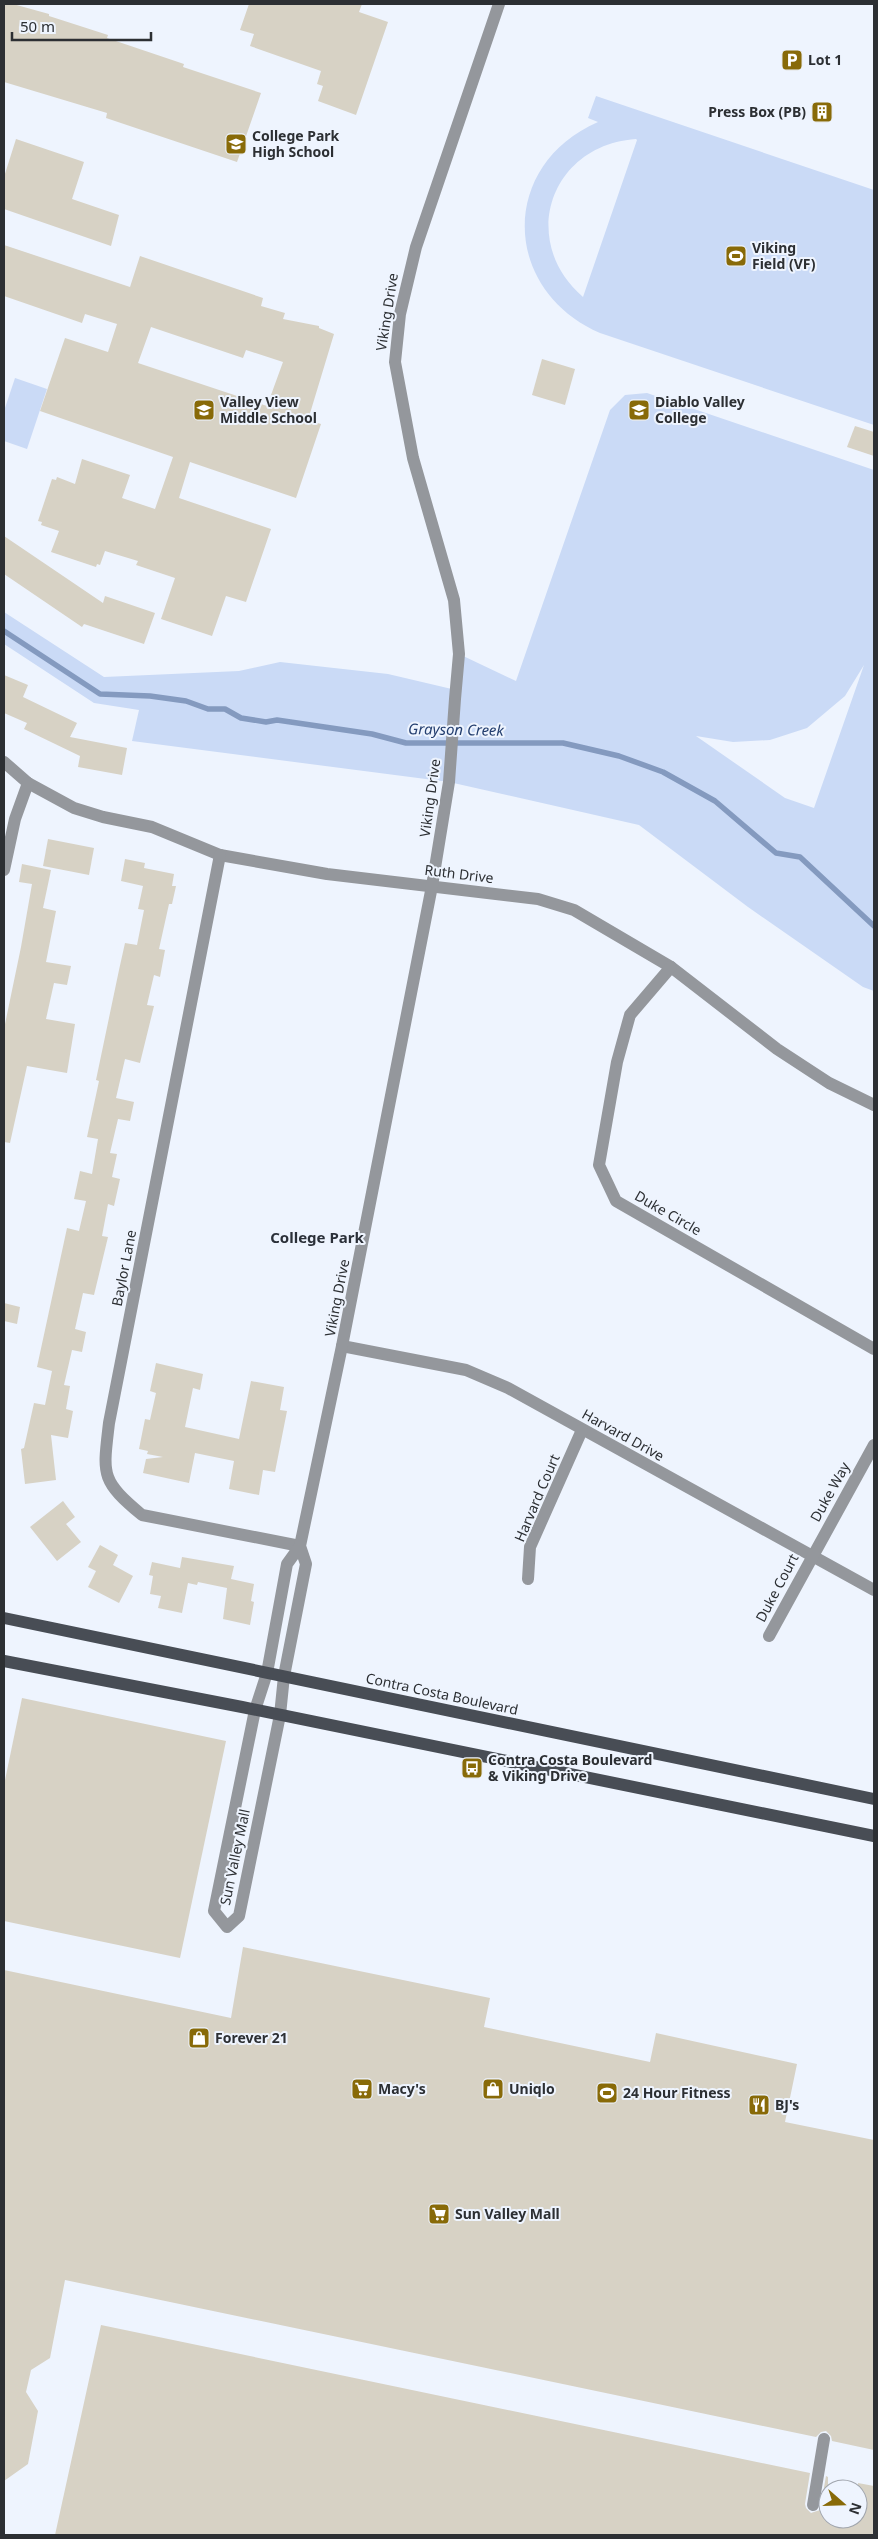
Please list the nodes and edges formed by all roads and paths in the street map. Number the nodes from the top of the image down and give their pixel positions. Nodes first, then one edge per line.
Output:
1 (499, 4) edge
2 (4, 762) edge
3 (28, 783) junction
4 (220, 855) junction
5 (4, 870) edge
6 (432, 886) junction
7 (671, 967) junction
8 (874, 1105) edge
9 (342, 1346) junction
10 (874, 1349) edge
11 (582, 1430) junction
12 (874, 1444) edge
13 (300, 1546) junction
14 (812, 1555) junction
15 (528, 1579) dead end
16 (874, 1590) edge
17 (4, 1618) edge
18 (769, 1636) dead end
19 (4, 1661) edge
20 (267, 1673) junction
21 (284, 1676) junction
22 (255, 1710) junction
23 (280, 1715) junction
24 (874, 1799) edge
25 (874, 1836) edge
26 (824, 2439) dead end
27 (813, 2504) dead end

1 - 6 street, Viking Drive
2 - 3 street, Ruth Drive
3 - 4 street, Ruth Drive
3 - 5 street
4 - 6 street, Ruth Drive
4 - 13 street, Baylor Lane
6 - 7 street, Ruth Drive
6 - 9 street, Viking Drive
7 - 8 street, Ruth Drive
7 - 10 street, Duke Circle
9 - 11 street, Harvard Drive
9 - 13 street, Viking Drive
11 - 14 street, Harvard Drive
11 - 15 street, Harvard Court
12 - 14 street, Duke Way
13 - 20 street, Viking Drive
13 - 21 street, Viking Drive
14 - 16 street, Harvard Drive
14 - 18 street, Duke Court
17 - 20 main road, Contra Costa Boulevard
19 - 22 main road
20 - 21 main road, Contra Costa Boulevard
20 - 22 street, Viking Drive
21 - 23 street, Viking Drive
21 - 24 main road, Contra Costa Boulevard
22 - 23 main road
22 - 23 street, Sun Valley Mall
23 - 25 main road
26 - 27 street

